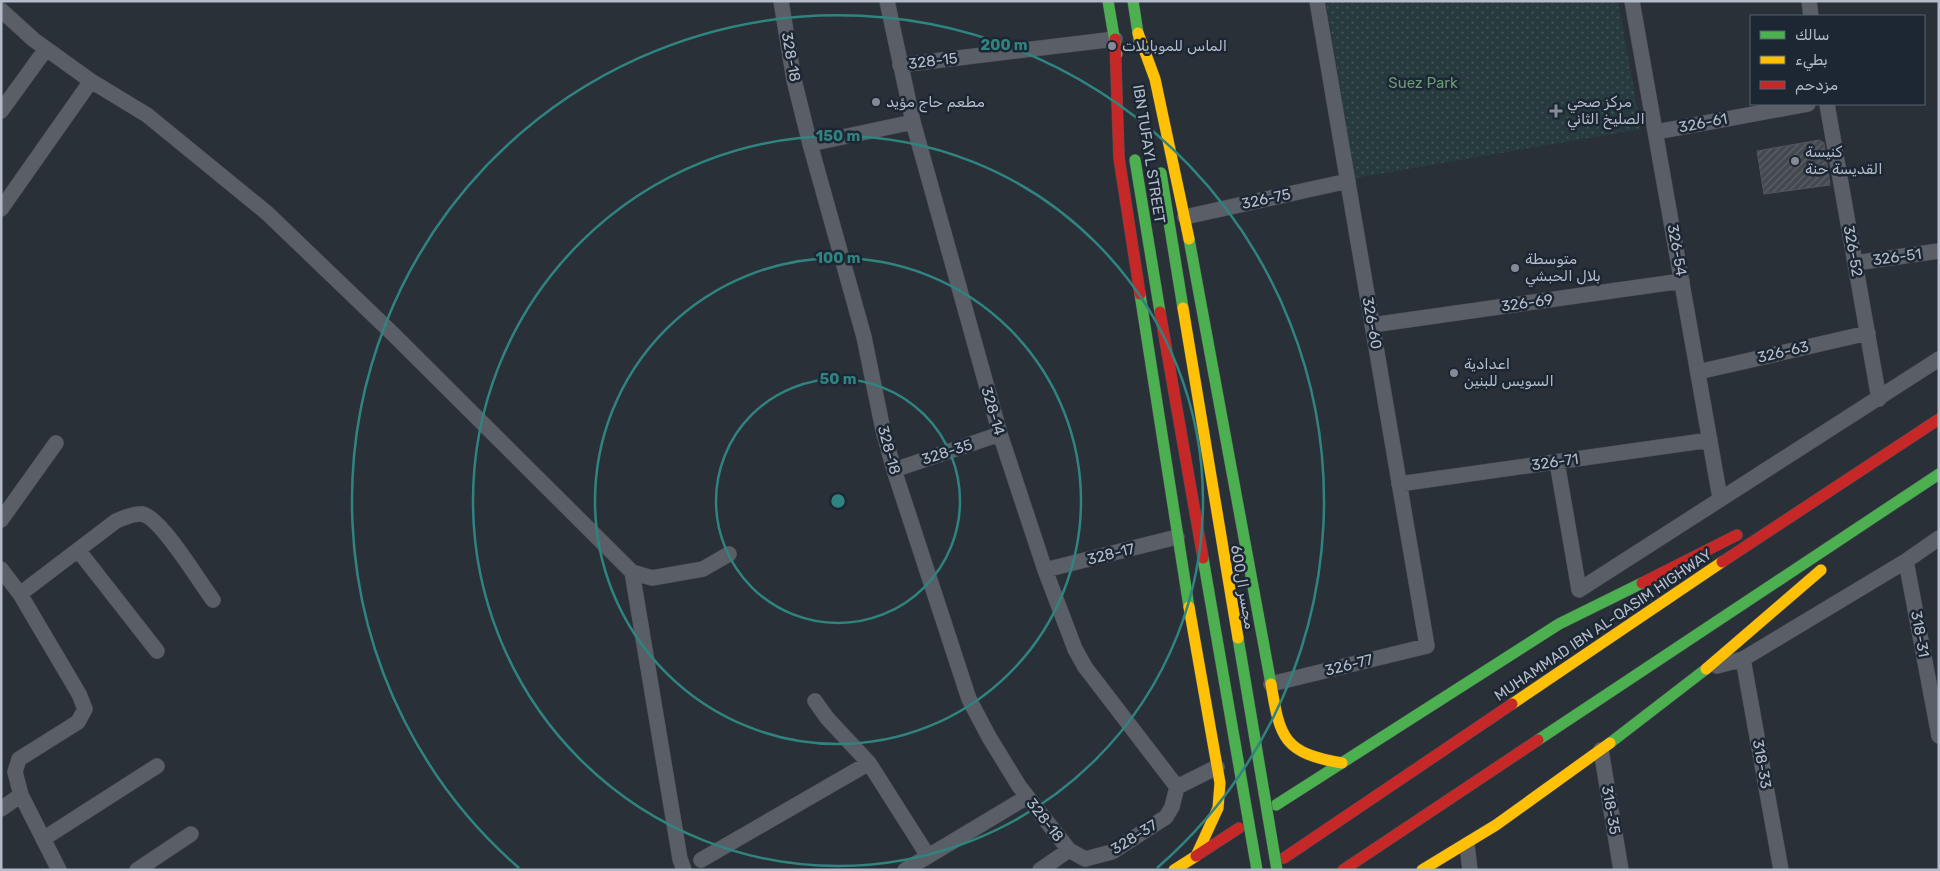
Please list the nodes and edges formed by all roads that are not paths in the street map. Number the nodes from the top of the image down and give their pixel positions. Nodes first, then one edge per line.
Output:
1 (782, 1) edge
2 (887, 1) edge
3 (1108, 1) edge
4 (1133, 1) edge
5 (1317, 1) edge
6 (1632, 1) edge
7 (1809, 1) edge
8 (1, 10) edge
9 (1811, 15) edge
10 (1138, 32) junction
11 (1115, 39) junction
12 (46, 48) junction
13 (900, 65) junction
14 (91, 82) junction
15 (1803, 105) edge
16 (1827, 105) edge
17 (1, 111) edge
18 (913, 122) junction
19 (1129, 127) dead end
20 (1656, 132) junction
21 (1156, 141) dead end
22 (810, 144) junction
23 (1133, 146) dead end
24 (1159, 160) dead end
25 (1348, 182) junction
26 (1, 209) edge
27 (1185, 217) junction
28 (1939, 251) edge
29 (1855, 263) junction
30 (1682, 280) junction
31 (1183, 308) joint
32 (1372, 325) junction
33 (1868, 333) junction
34 (1939, 359) edge
35 (1698, 372) junction
36 (1879, 399) junction
37 (1939, 419) edge
38 (1000, 434) junction
39 (1710, 440) junction
40 (56, 443) dead end
41 (1557, 462) junction
42 (894, 470) junction
43 (1939, 474) edge
44 (1400, 484) junction
45 (1836, 485) junction
46 (1911, 492) junction
47 (1720, 498) junction
48 (1, 520) edge
49 (1177, 537) junction
50 (1939, 538) edge
51 (78, 550) junction
52 (730, 554) dead end
53 (1906, 561) junction
54 (1, 569) edge
55 (1045, 570) junction
56 (632, 572) junction
57 (20, 594) junction
58 (213, 600) dead end
59 (1427, 646) joint
60 (158, 651) dead end
61 (1743, 659) junction
62 (1706, 669) junction
63 (1271, 684) junction
64 (815, 701) dead end
65 (1939, 736) edge
66 (1601, 750) junction
67 (869, 763) junction
68 (1342, 763) junction
69 (157, 766) dead end
70 (1217, 767) junction
71 (1177, 787) junction
72 (22, 795) junction
73 (1027, 797) junction
74 (1276, 805) dead end
75 (1, 809) edge
76 (1239, 828) dead end
77 (191, 834) dead end
78 (43, 839) junction
79 (1466, 845) junction
80 (1069, 850) junction
81 (928, 856) junction
82 (1196, 856) junction
83 (1284, 858) dead end
84 (1085, 859) joint
85 (702, 860) dead end
86 (58, 870) edge
87 (137, 870) edge
88 (684, 870) edge
89 (905, 870) edge
90 (1040, 870) edge
91 (1174, 870) edge
92 (1257, 870) edge
93 (1277, 870) edge
94 (1344, 870) edge
95 (1422, 870) edge
96 (1470, 870) edge
97 (1621, 870) edge
98 (1781, 870) edge

1 - 22 street, 328-18
2 - 13 street, 328-14
3 - 11 main road, IBN TUFAYL STREET
4 - 10 main road, IBN TUFAYL STREET
5 - 25 street, 326-60
6 - 20 street, 326-54
7 - 9 street
8 - 12 street
10 - 21 main road, IBN TUFAYL STREET
10 - 27 main road
11 - 13 street, 328-15
11 - 19 main road, IBN TUFAYL STREET
11 - 49 main road
12 - 14 street
12 - 17 street
13 - 18 street, 328-14
14 - 26 street
14 - 56 street
15 - 20 street, 326-61
16 - 29 street, 326-52
18 - 22 street
18 - 38 street, 328-14
20 - 30 street, 326-54
22 - 42 street, 328-18
23 - 92 main road, IBN TUFAYL STREET, bridge
24 - 31 main road, IBN TUFAYL STREET
25 - 27 street, 326-75
25 - 32 street, 326-60
27 - 63 main road
28 - 29 street, 326-51
29 - 33 street, 326-52
30 - 32 street, 326-69
30 - 35 street, 326-54
31 - 93 main road, مجسر ال600, bridge
32 - 44 street, 326-60
33 - 35 street, 326-63
33 - 36 street, 326-52
34 - 36 street
35 - 39 street, 326-54
36 - 47 street
37 - 45 main road, MUHAMMAD IBN AL-QASIM HIGHWAY
38 - 42 street, 328-35
38 - 55 street, 328-14
39 - 41 street, 326-71
39 - 47 street, 326-54
40 - 48 street
41 - 44 street, 326-71
41 - 47 street
42 - 73 street, 328-18
43 - 46 main road
44 - 59 street, 326-60
45 - 68 main road
45 - 83 main road, MUHAMMAD IBN AL-QASIM HIGHWAY
46 - 62 main road
46 - 94 main road
49 - 55 street, 328-17
49 - 70 main road
50 - 53 street
51 - 57 street
51 - 58 street
51 - 60 street
52 - 56 street
53 - 61 street
53 - 65 street, 318-31
54 - 57 street
55 - 71 street, 328-14
56 - 88 street
57 - 72 street
59 - 63 street, 326-77
61 - 62 street
61 - 98 street, 318-33
62 - 66 main road
63 - 68 main road
64 - 67 street
66 - 79 main road
66 - 97 street, 318-35
67 - 81 street
67 - 85 street
68 - 74 main road
69 - 78 street
70 - 71 street
70 - 82 main road
71 - 84 street, 328-37
72 - 75 street
72 - 78 street
73 - 80 street, 328-18
73 - 81 street
76 - 82 main road
77 - 87 street
78 - 86 street
79 - 95 main road
79 - 96 street
80 - 84 street, 328-18
80 - 90 street
81 - 89 street
82 - 91 main road

